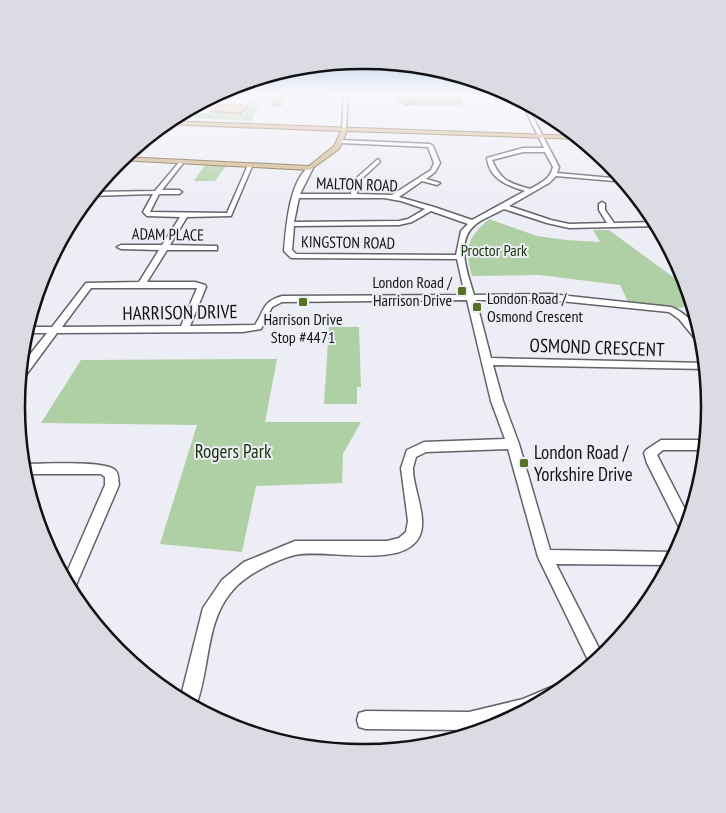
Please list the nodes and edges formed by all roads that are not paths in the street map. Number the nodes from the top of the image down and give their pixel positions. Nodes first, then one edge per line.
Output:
1 (344, 129) edge
2 (385, 130) edge
3 (538, 130) edge
4 (512, 135) joint
5 (541, 136) junction
6 (568, 138) edge
7 (342, 141) junction
8 (548, 150) junction
9 (132, 160) edge
10 (378, 161) dead end
11 (181, 162) junction
12 (250, 165) junction
13 (310, 168) junction
14 (554, 174) junction
15 (420, 179) junction
16 (613, 180) edge
17 (437, 184) dead end
18 (531, 191) junction
19 (179, 192) dead end
20 (101, 194) edge
21 (156, 194) junction
22 (296, 196) junction
23 (354, 196) junction
24 (394, 197) junction
25 (602, 204) dead end
26 (502, 206) junction
27 (432, 208) junction
28 (184, 216) junction
29 (473, 223) junction
30 (290, 224) junction
31 (647, 224) edge
32 (612, 225) junction
33 (121, 247) dead end
34 (165, 247) junction
35 (214, 248) dead end
36 (460, 257) junction
37 (142, 284) junction
38 (469, 299) junction
39 (692, 329) edge
40 (34, 330) edge
41 (55, 330) junction
42 (184, 330) junction
43 (487, 361) junction
44 (28, 365) edge
45 (698, 366) edge
46 (513, 444) junction
47 (699, 445) edge
48 (31, 469) edge
49 (682, 518) edge
50 (545, 557) junction
51 (665, 558) edge
52 (72, 578) edge
53 (593, 654) edge
54 (190, 697) edge
55 (509, 711) edge
56 (366, 720) dead end

1 - 7 main road
2 - 4 main road
3 - 5 street
4 - 5 main road
5 - 6 main road
5 - 8 street
7 - 13 main road, KINGSTON ROAD
7 - 15 street
8 - 14 street
8 - 18 street
9 - 11 main road
10 - 23 street
11 - 12 main road
11 - 21 street
12 - 13 main road
12 - 28 street
13 - 22 street, KINGSTON ROAD
14 - 16 street
14 - 18 street
15 - 17 street
15 - 24 street
18 - 26 street
19 - 21 street
20 - 21 street
21 - 28 street
22 - 23 street, MALTON ROAD
22 - 30 street, KINGSTON ROAD
23 - 24 street, MALTON ROAD
24 - 27 street, MALTON ROAD
25 - 32 street
26 - 29 street
26 - 32 street
27 - 29 street, MALTON ROAD
27 - 30 street
28 - 34 street
29 - 36 street
30 - 36 street, KINGSTON ROAD
31 - 32 street
33 - 34 street, ADAM PLACE
34 - 35 street, ADAM PLACE
34 - 37 street
36 - 38 street
37 - 41 street
37 - 42 street
38 - 39 street, OSMOND CRESCENT
38 - 42 street, HARRISON DRIVE
38 - 43 street
40 - 41 street, HARRISON DRIVE
41 - 42 street, HARRISON DRIVE
41 - 44 street
43 - 45 street, OSMOND CRESCENT
43 - 46 street
46 - 50 street
46 - 54 street
47 - 49 street
48 - 52 street
50 - 51 street
50 - 53 street
55 - 56 street

